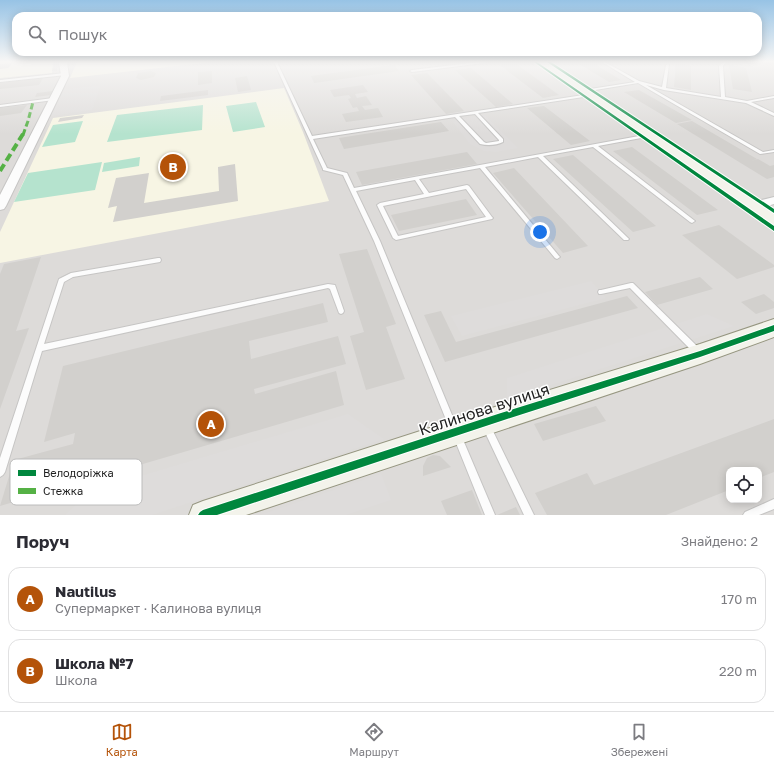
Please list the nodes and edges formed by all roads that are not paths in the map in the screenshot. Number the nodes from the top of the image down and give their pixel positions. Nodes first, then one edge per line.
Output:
1 (59, 86) edge
2 (286, 86) edge
3 (577, 86) edge
4 (620, 86) edge
5 (646, 86) edge
6 (653, 86) edge
7 (664, 86) edge
8 (722, 86) edge
9 (664, 89) junction
10 (587, 93) junction
11 (774, 97) edge
12 (723, 98) junction
13 (53, 99) junction
14 (747, 102) junction
15 (0, 106) edge
16 (476, 113) junction
17 (774, 115) edge
18 (456, 116) junction
19 (650, 135) junction
20 (310, 138) junction
21 (595, 146) junction
22 (774, 150) edge
23 (540, 156) junction
24 (482, 167) junction
25 (416, 178) junction
26 (353, 190) junction
27 (427, 195) junction
28 (774, 200) edge
29 (0, 206) edge
30 (753, 206) junction
31 (774, 220) edge
32 (692, 221) dead end
33 (626, 239) dead end
34 (557, 257) dead end
35 (158, 260) dead end
36 (601, 292) dead end
37 (341, 311) dead end
38 (774, 328) edge
39 (41, 348) junction
40 (700, 354) junction
41 (484, 423) junction
42 (455, 432) junction
43 (0, 472) edge
44 (774, 504) edge
45 (761, 513) edge
46 (203, 515) edge
47 (490, 515) edge
48 (529, 515) edge
49 (748, 515) edge

1 - 13 street
2 - 20 lane
3 - 10 street
4 - 10 lane
5 - 22 lane
6 - 9 lane
7 - 9 lane
8 - 12 lane
9 - 12 lane
10 - 16 lane
10 - 19 street
11 - 14 lane
12 - 14 lane
13 - 15 lane
13 - 29 street
14 - 17 lane
16 - 18 lane
16 - 18 lane
18 - 20 lane
19 - 21 lane
19 - 30 street
20 - 26 lane
21 - 23 lane
21 - 32 lane
23 - 24 lane
23 - 33 lane
24 - 25 lane
24 - 34 lane
25 - 26 lane
25 - 27 lane
26 - 42 lane
27 - 27 lane
28 - 30 street
30 - 31 street
35 - 39 lane
36 - 40 lane
37 - 39 lane
38 - 40 street, Калинова вулиця
39 - 43 lane
40 - 41 street, Калинова вулиця
41 - 42 street, Калинова вулиця
41 - 48 lane
42 - 46 street, Калинова вулиця
42 - 47 lane
44 - 45 lane
45 - 49 lane

